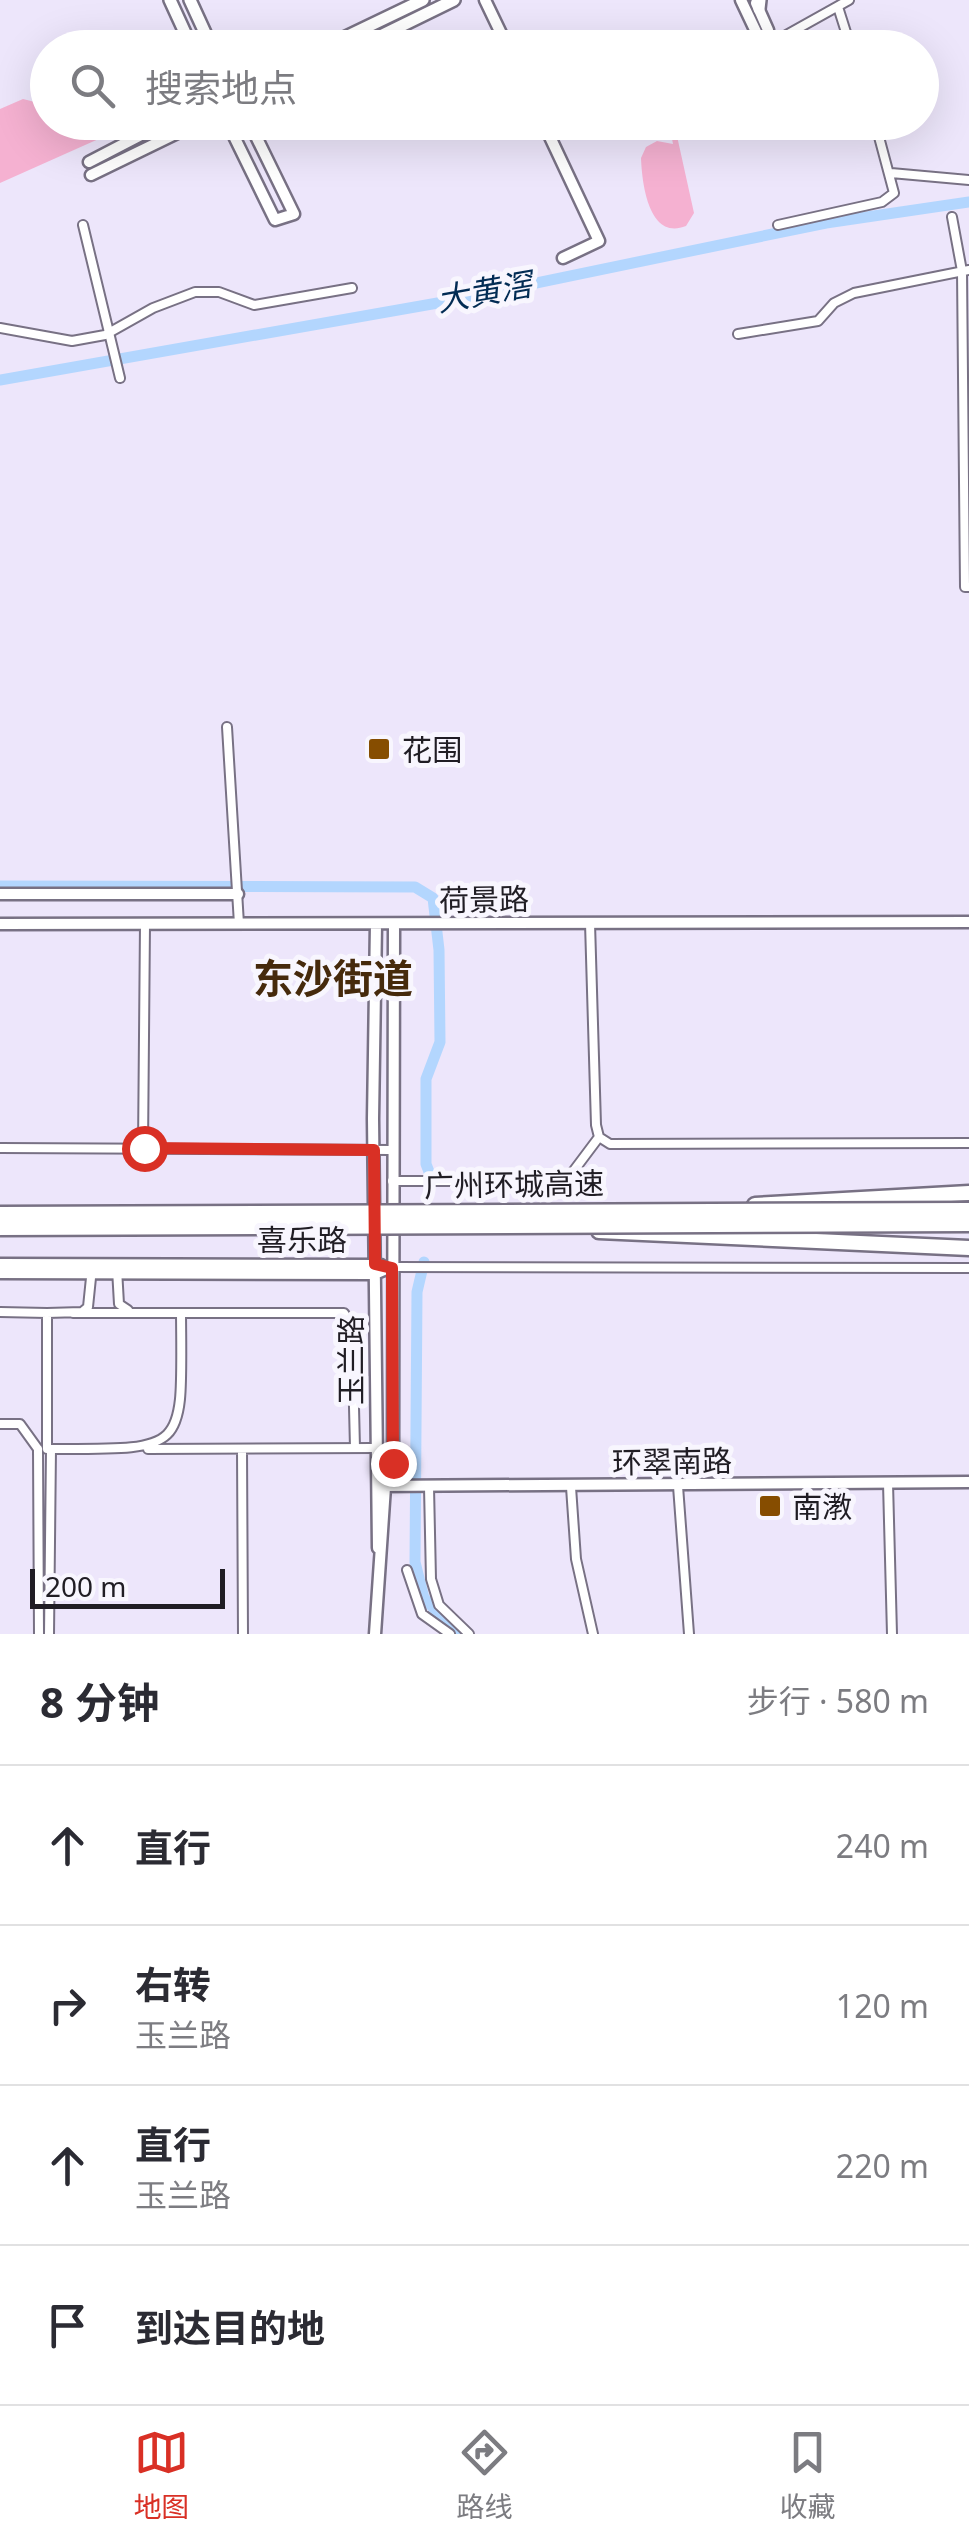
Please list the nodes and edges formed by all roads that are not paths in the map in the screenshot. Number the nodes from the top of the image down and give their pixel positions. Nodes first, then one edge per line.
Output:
1 (170, 0) edge
2 (190, 0) edge
3 (423, 0) edge
4 (454, 0) edge
5 (486, 0) edge
6 (741, 0) edge
7 (849, 0) edge
8 (758, 3) edge
9 (838, 6) junction
10 (184, 30) edge
11 (204, 30) edge
12 (360, 30) edge
13 (393, 30) edge
14 (500, 30) edge
15 (758, 30) edge
16 (762, 30) edge
17 (782, 30) edge
18 (845, 30) edge
19 (131, 140) edge
20 (163, 140) edge
21 (236, 140) edge
22 (258, 140) edge
23 (551, 140) edge
24 (880, 140) edge
25 (89, 162) dead end
26 (890, 174) junction
27 (91, 175) dead end
28 (969, 180) edge
29 (952, 217) dead end
30 (778, 225) dead end
31 (83, 226) dead end
32 (563, 258) dead end
33 (966, 270) edge
34 (352, 288) dead end
35 (0, 328) edge
36 (111, 332) junction
37 (738, 334) dead end
38 (120, 378) dead end
39 (969, 587) edge
40 (227, 727) dead end
41 (238, 893) junction
42 (0, 894) edge
43 (969, 922) edge
44 (590, 923) junction
45 (0, 924) edge
46 (144, 924) junction
47 (238, 924) junction
48 (376, 924) junction
49 (394, 924) junction
50 (599, 1137) junction
51 (969, 1143) edge
52 (0, 1148) edge
53 (144, 1148) junction
54 (374, 1150) junction
55 (392, 1150) junction
56 (392, 1181) junction
57 (969, 1193) edge
58 (548, 1210) junction
59 (969, 1210) edge
60 (0, 1214) edge
61 (969, 1224) edge
62 (484, 1225) junction
63 (0, 1228) edge
64 (969, 1244) edge
65 (0, 1264) edge
66 (92, 1268) junction
67 (117, 1268) junction
68 (392, 1268) junction
69 (969, 1268) edge
70 (375, 1269) junction
71 (0, 1273) edge
72 (0, 1312) edge
73 (47, 1312) junction
74 (72, 1313) junction
75 (137, 1313) junction
76 (180, 1313) junction
77 (0, 1424) edge
78 (143, 1448) junction
79 (355, 1448) junction
80 (45, 1449) junction
81 (242, 1450) junction
82 (375, 1451) junction
83 (393, 1454) junction
84 (969, 1482) edge
85 (888, 1483) junction
86 (380, 1486) junction
87 (571, 1486) junction
88 (678, 1486) junction
89 (428, 1487) junction
90 (407, 1570) dead end
91 (439, 1605) junction
92 (438, 1623) junction
93 (40, 1634) edge
94 (49, 1634) edge
95 (243, 1634) edge
96 (375, 1634) edge
97 (450, 1634) edge
98 (470, 1634) edge
99 (593, 1634) edge
100 (689, 1634) edge
101 (892, 1634) edge

1 - 10 main road
2 - 11 main road
3 - 12 main road
4 - 13 main road
5 - 14 street
6 - 15 street
7 - 9 street
8 - 16 street
9 - 17 street
9 - 18 street
19 - 25 street
20 - 27 street
21 - 22 street
23 - 32 street
24 - 26 street
26 - 28 street
26 - 30 street
29 - 33 street
31 - 36 street
33 - 37 street
33 - 39 street
34 - 36 street
35 - 36 street
36 - 38 street
40 - 41 street
41 - 42 street
41 - 47 street
43 - 44 street, 荷景路
44 - 49 street, 荷景路
44 - 50 street
45 - 46 street, 荷景路
46 - 47 street, 荷景路
46 - 53 street
47 - 48 street, 荷景路
48 - 49 street, 荷景路
48 - 54 street, 玉兰路
49 - 55 street, 玉兰路
50 - 51 street
50 - 56 street
52 - 53 street
53 - 54 street
54 - 55 street
54 - 70 street, 玉兰路
55 - 56 street, 玉兰路
56 - 68 street, 玉兰路
57 - 58 highway, bridge
58 - 59 highway, 广州环城高速, bridge
58 - 60 highway, 广州环城高速, bridge
61 - 62 highway, 广州环城高速, bridge
62 - 63 highway, 广州环城高速, bridge
62 - 64 highway, bridge
65 - 66 street, 喜乐路
66 - 67 street, 喜乐路
66 - 71 street, 喜乐路
66 - 74 street
67 - 70 street, 喜乐路
67 - 75 street
68 - 69 street
68 - 70 street, 喜乐路
68 - 83 street, 玉兰路
70 - 82 street, 玉兰路
72 - 73 street
73 - 74 street
73 - 80 street
74 - 75 street
75 - 76 street
76 - 78 street
76 - 79 street
77 - 80 street
78 - 80 street
78 - 81 street
79 - 81 street
79 - 82 street
80 - 93 street
80 - 94 street
81 - 95 street
82 - 83 street
82 - 86 street, 玉兰路
83 - 86 street, 玉兰路
84 - 85 street, 环翠南路
85 - 88 street, 环翠南路
85 - 101 street
86 - 89 street, 环翠南路
86 - 96 street, 玉兰路
87 - 88 street, 环翠南路
87 - 89 street, 环翠南路
87 - 99 street
88 - 100 street
89 - 91 street
90 - 92 street
91 - 92 street
91 - 98 street
92 - 97 street

